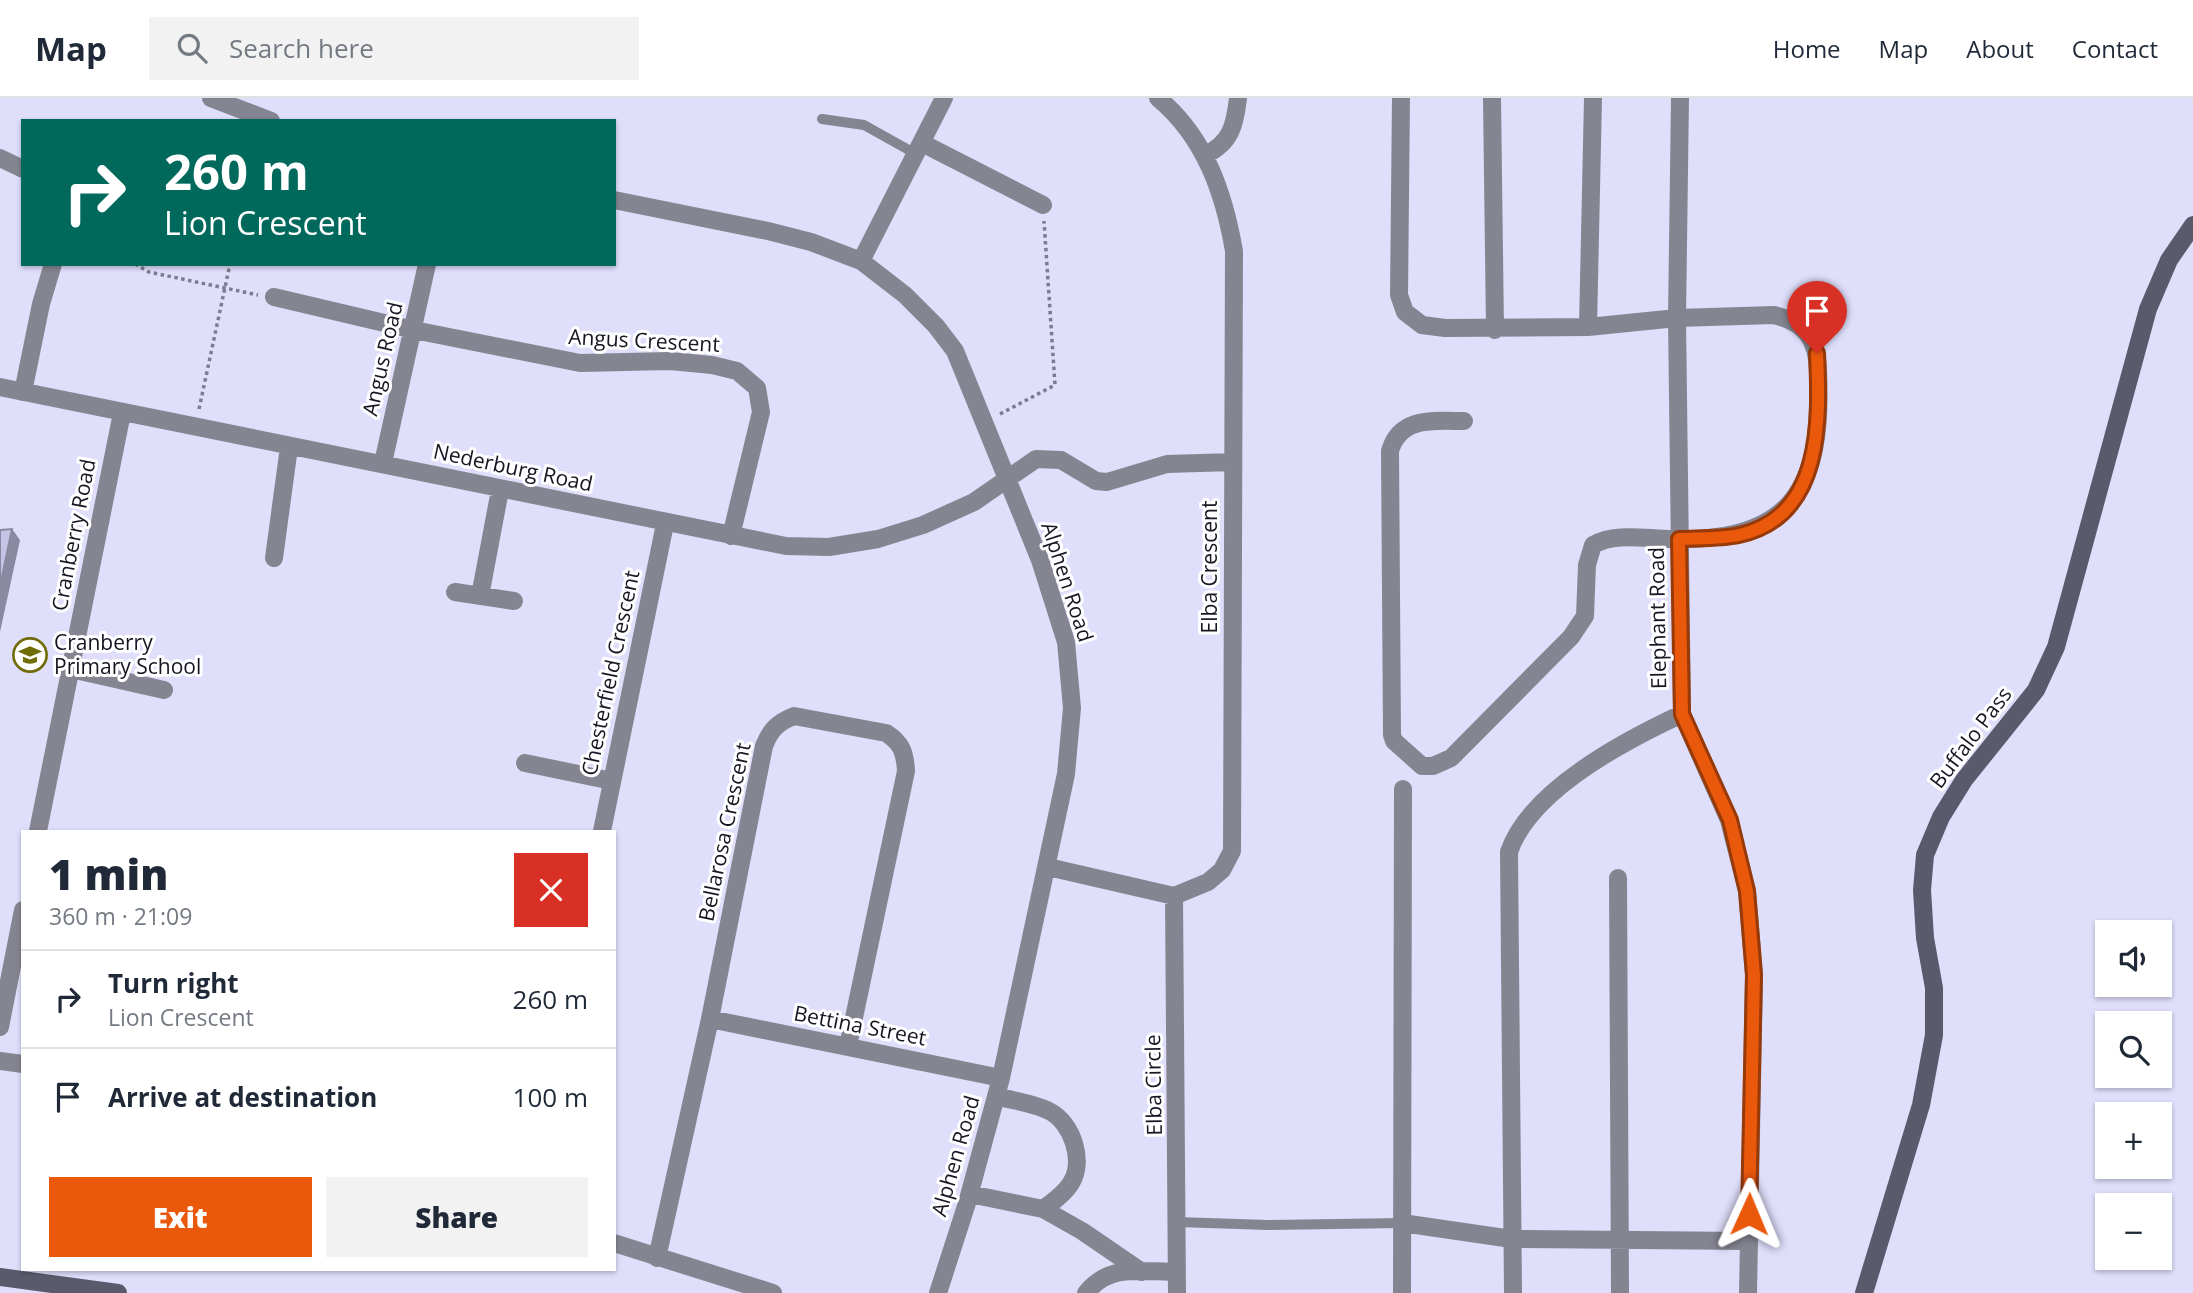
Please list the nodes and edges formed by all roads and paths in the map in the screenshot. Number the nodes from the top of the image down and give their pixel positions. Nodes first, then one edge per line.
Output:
1 (211, 98) edge
2 (944, 98) edge
3 (1158, 98) edge
4 (1237, 98) edge
5 (1401, 98) edge
6 (1492, 98) edge
7 (1593, 98) edge
8 (1679, 98) edge
9 (239, 103) edge
10 (267, 119) edge
11 (822, 120) dead end
12 (919, 149) junction
13 (1205, 156) junction
14 (0, 158) edge
15 (21, 168) edge
16 (616, 200) edge
17 (1043, 205) joint
18 (2193, 225) edge
19 (861, 261) junction
20 (52, 266) edge
21 (138, 266) edge
22 (230, 266) edge
23 (427, 266) edge
24 (225, 290) junction
25 (274, 297) joint
26 (1677, 318) junction
27 (1588, 327) junction
28 (414, 330) junction
29 (1494, 330) junction
30 (0, 387) edge
31 (23, 392) junction
32 (122, 413) junction
33 (1464, 421) dead end
34 (985, 422) junction
35 (196, 427) junction
36 (289, 447) junction
37 (1233, 462) junction
38 (383, 463) junction
39 (1008, 482) junction
40 (500, 490) junction
41 (665, 524) junction
42 (731, 536) junction
43 (1679, 539) junction
44 (274, 558) dead end
45 (455, 592) dead end
46 (480, 596) junction
47 (514, 601) dead end
48 (71, 669) junction
49 (164, 690) dead end
50 (1682, 714) junction
51 (525, 763) dead end
52 (612, 781) junction
53 (1402, 789) dead end
54 (38, 830) edge
55 (602, 830) edge
56 (1048, 867) junction
57 (1618, 878) dead end
58 (1174, 897) junction
59 (21, 926) edge
60 (710, 1019) junction
61 (0, 1027) edge
62 (848, 1046) junction
63 (0, 1060) edge
64 (21, 1064) edge
65 (999, 1087) junction
66 (970, 1194) junction
67 (1043, 1209) junction
68 (1177, 1222) junction
69 (1402, 1223) junction
70 (1512, 1239) junction
71 (1619, 1240) junction
72 (1749, 1241) junction
73 (616, 1245) edge
74 (657, 1258) junction
75 (1142, 1272) junction
76 (1177, 1272) junction
77 (0, 1278) edge
78 (117, 1293) edge
79 (773, 1293) edge
80 (938, 1293) edge
81 (1086, 1293) edge
82 (1177, 1293) edge
83 (1402, 1293) edge
84 (1513, 1293) edge
85 (1620, 1293) edge
86 (1748, 1293) edge
87 (1864, 1293) edge

1 - 9 street
2 - 12 street
3 - 13 street, Elba Crescent
4 - 13 street
5 - 29 street
6 - 29 street
7 - 27 street
8 - 26 street, Elephant Road
9 - 10 street
11 - 12 lane
12 - 17 street
12 - 19 street
13 - 37 street, Elba Crescent
14 - 15 street
16 - 19 street, Alphen Road
17 - 34 path
18 - 87 main road, Buffalo Pass
19 - 34 street, Alphen Road
20 - 31 street
21 - 24 path
22 - 24 path
23 - 28 street, Angus Road
24 - 25 path
24 - 35 path
25 - 28 street, Angus Crescent
26 - 27 street
26 - 43 street, Elephant Road
26 - 43 street
27 - 29 street
28 - 38 street, Angus Road
28 - 42 street, Angus Crescent
30 - 31 street, Nederburg Road
31 - 32 street, Nederburg Road
32 - 35 street, Nederburg Road
32 - 48 street, Cranberry Road
33 - 43 street
34 - 39 street, Alphen Road
35 - 36 street, Nederburg Road
36 - 38 street, Nederburg Road
36 - 44 street
37 - 39 street, Nederburg Road
37 - 58 street, Elba Crescent
38 - 40 street, Nederburg Road
39 - 42 street, Nederburg Road
39 - 56 street, Alphen Road
40 - 41 street, Nederburg Road
40 - 46 street
41 - 42 street, Nederburg Road
41 - 52 street, Chesterfield Crescent
43 - 50 street, Elephant Road
45 - 46 street
46 - 47 street
48 - 49 street
48 - 54 street, Cranberry Road
50 - 70 street
50 - 72 street, Elephant Road
51 - 52 street
52 - 55 street, Chesterfield Crescent
53 - 69 street
56 - 58 street
56 - 65 street, Alphen Road
57 - 71 street
58 - 68 street, Elba Circle
59 - 61 street
60 - 62 street, Bettina Street
60 - 62 street, Bellarosa Crescent
60 - 74 street, Bellarosa Crescent
62 - 65 street, Bettina Street
63 - 64 street
65 - 66 street, Alphen Road
65 - 67 street, Bettina Street
66 - 67 street
66 - 80 street, Alphen Road
67 - 75 street
68 - 69 lane
68 - 76 street, Elba Circle
69 - 70 street
69 - 83 street
70 - 71 street
70 - 84 street
71 - 72 street
71 - 85 street
72 - 86 street, Elephant Road
73 - 74 street
74 - 79 street
75 - 76 street
75 - 81 street
76 - 82 street, Elba Circle
77 - 78 main road

